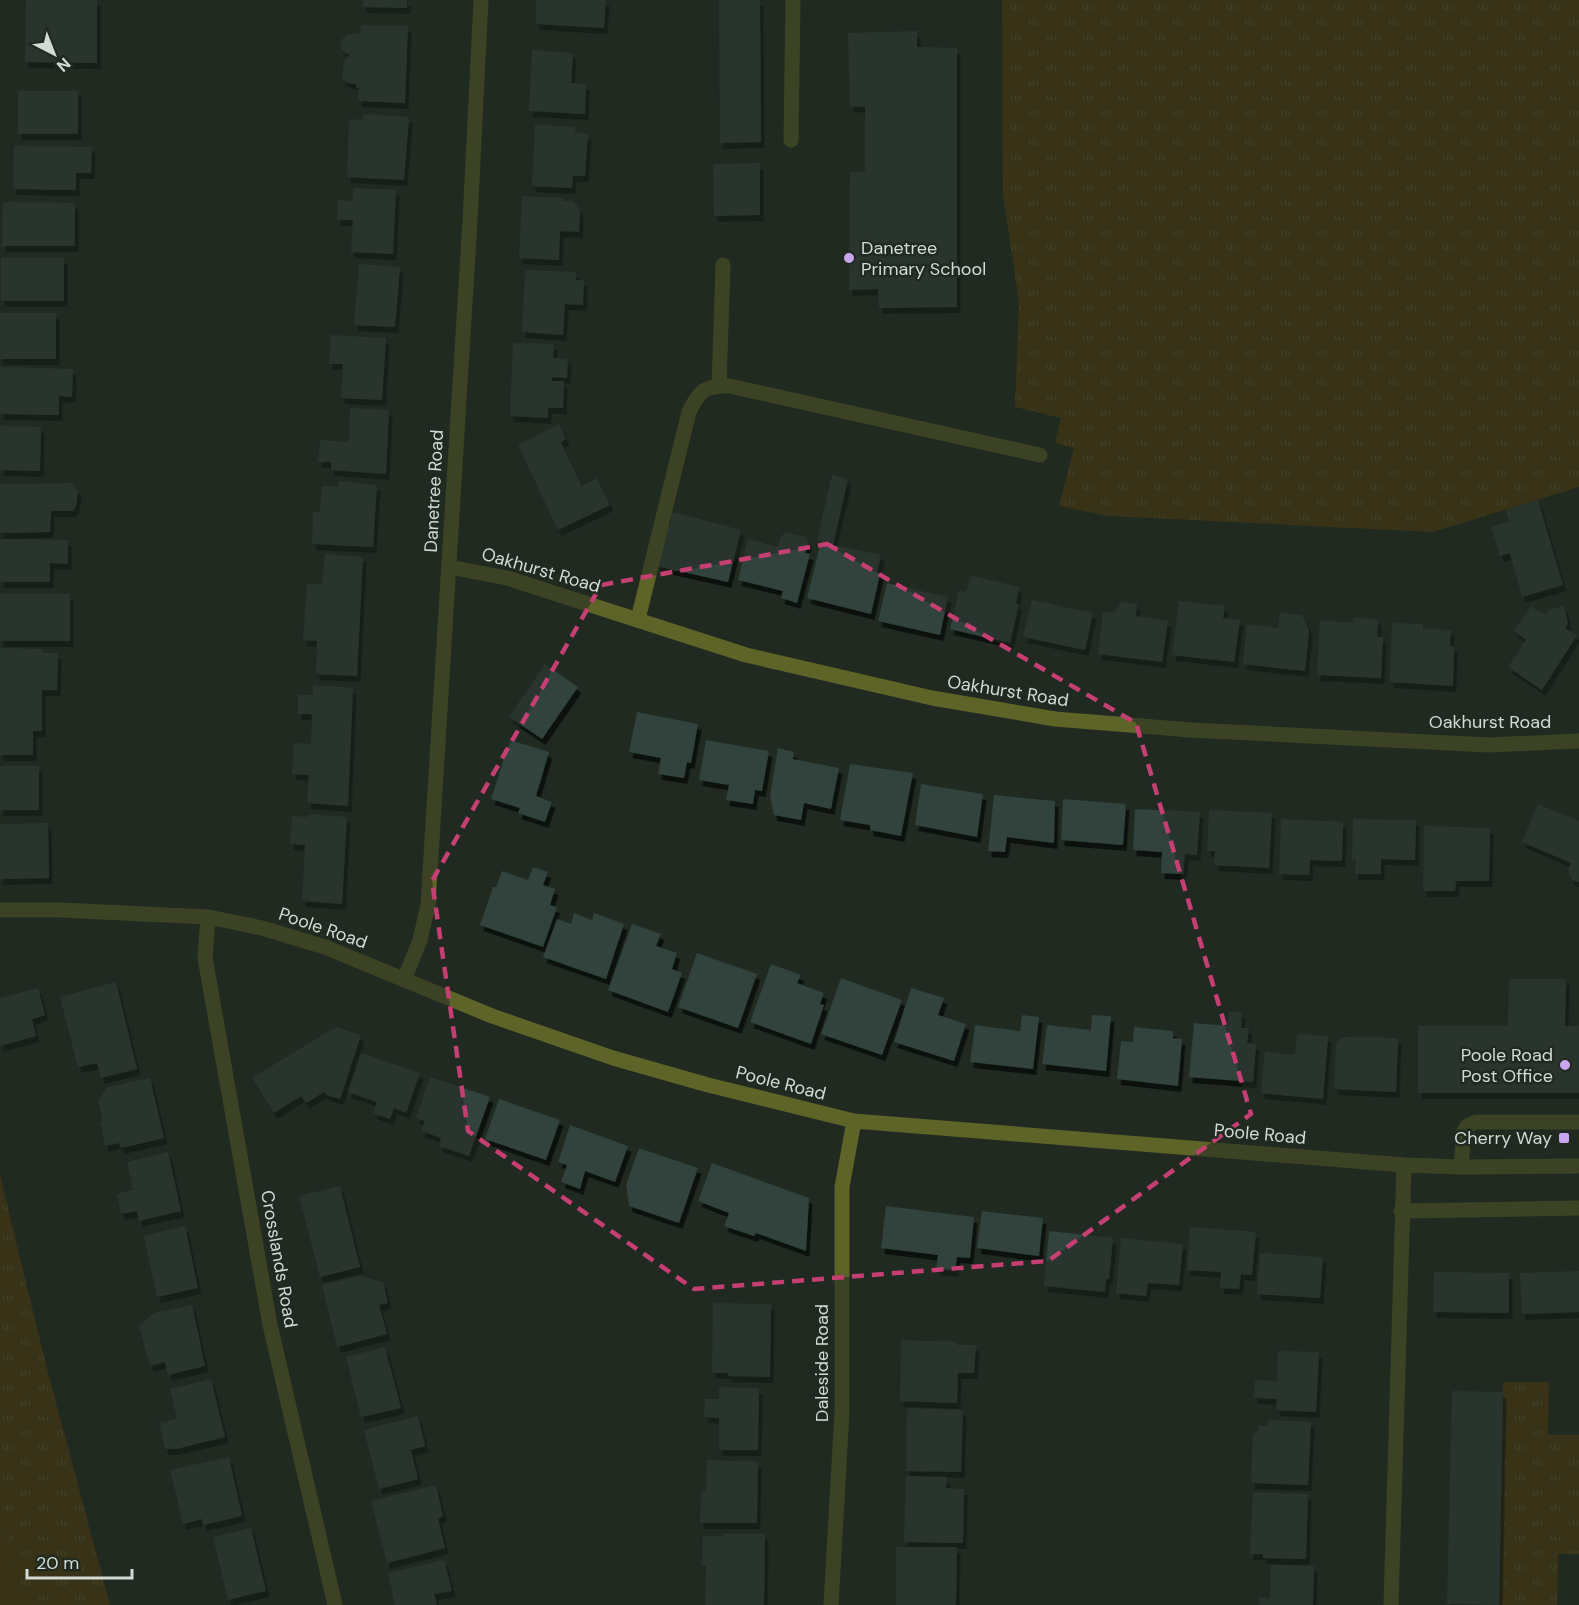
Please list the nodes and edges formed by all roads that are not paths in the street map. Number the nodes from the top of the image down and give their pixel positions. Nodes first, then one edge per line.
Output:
1 (481, 0) edge
2 (793, 0) edge
3 (791, 140) dead end
4 (723, 265) dead end
5 (719, 386) junction
6 (1040, 455) dead end
7 (449, 567) junction
8 (638, 619) junction
9 (1579, 741) edge
10 (0, 910) edge
11 (208, 917) junction
12 (404, 980) junction
13 (854, 1121) junction
14 (1579, 1122) edge
15 (1404, 1165) junction
16 (1579, 1166) edge
17 (1461, 1167) junction
18 (1579, 1208) edge
19 (1401, 1210) junction
20 (335, 1605) edge
21 (831, 1605) edge
22 (1391, 1605) edge

1 - 7 street, Danetree Road
2 - 3 street
4 - 5 street
5 - 6 street
5 - 8 street
7 - 8 street, Oakhurst Road
7 - 12 street, Danetree Road
8 - 9 street, Oakhurst Road
10 - 11 street, Poole Road
11 - 12 street, Poole Road
11 - 20 street, Crosslands Road
12 - 13 street, Poole Road
13 - 15 street, Poole Road
13 - 21 street, Daleside Road
14 - 17 street
15 - 17 street, Poole Road
15 - 19 street
16 - 17 street, Poole Road
18 - 19 street
19 - 22 street

